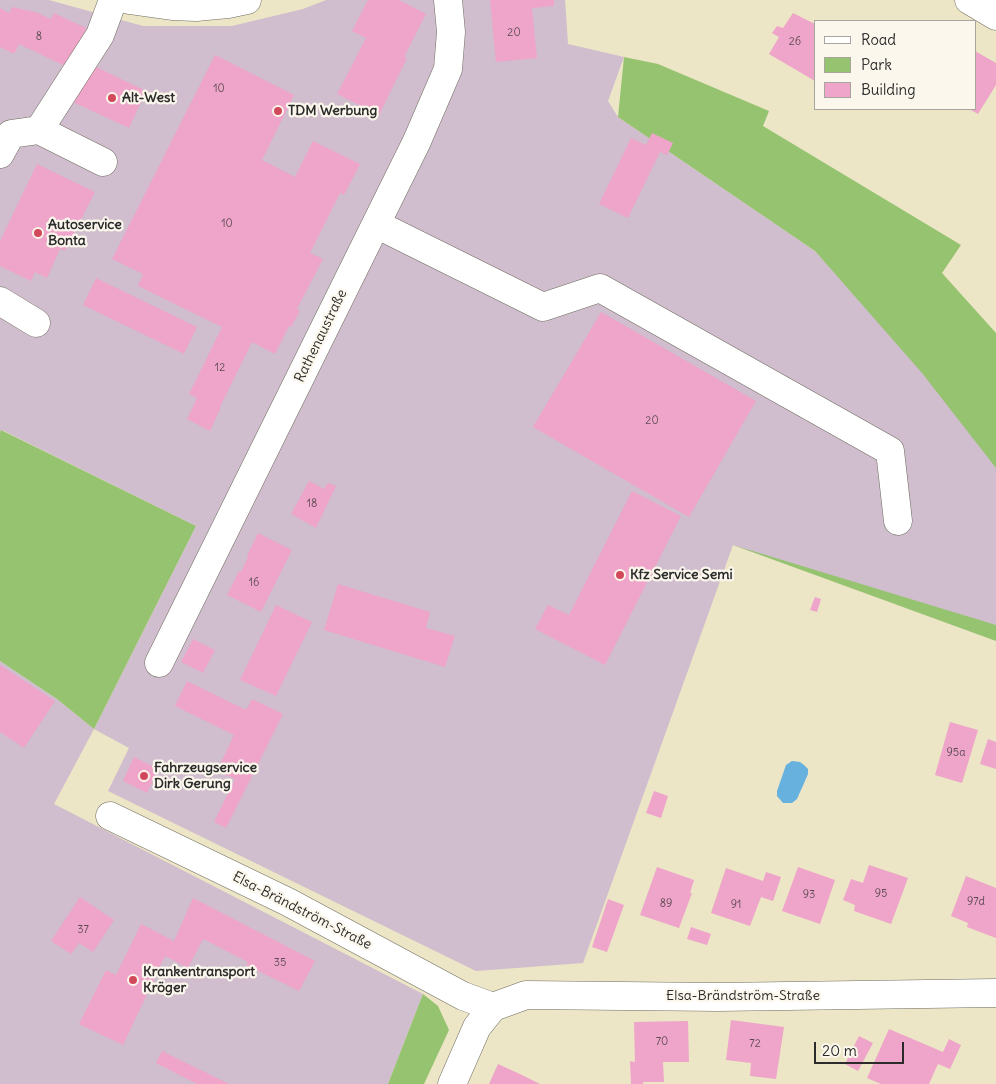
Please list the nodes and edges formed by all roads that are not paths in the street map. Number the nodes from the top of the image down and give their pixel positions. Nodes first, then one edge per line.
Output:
1 (113, 0) edge
2 (128, 0) edge
3 (247, 0) edge
4 (448, 0) edge
5 (969, 0) edge
6 (996, 16) edge
7 (39, 130) junction
8 (0, 154) edge
9 (103, 162) dead end
10 (376, 224) junction
11 (0, 301) edge
12 (36, 323) dead end
13 (898, 521) dead end
14 (159, 663) dead end
15 (110, 816) dead end
16 (996, 993) edge
17 (493, 1007) junction
18 (452, 1084) edge

1 - 7 street
2 - 3 street
4 - 10 street, Rathenaustraße
5 - 6 street
7 - 8 street
7 - 9 street
10 - 13 street
10 - 14 street, Rathenaustraße
11 - 12 street
15 - 17 street, Elsa-Brändström-Straße
16 - 17 street, Elsa-Brändström-Straße
17 - 18 street

